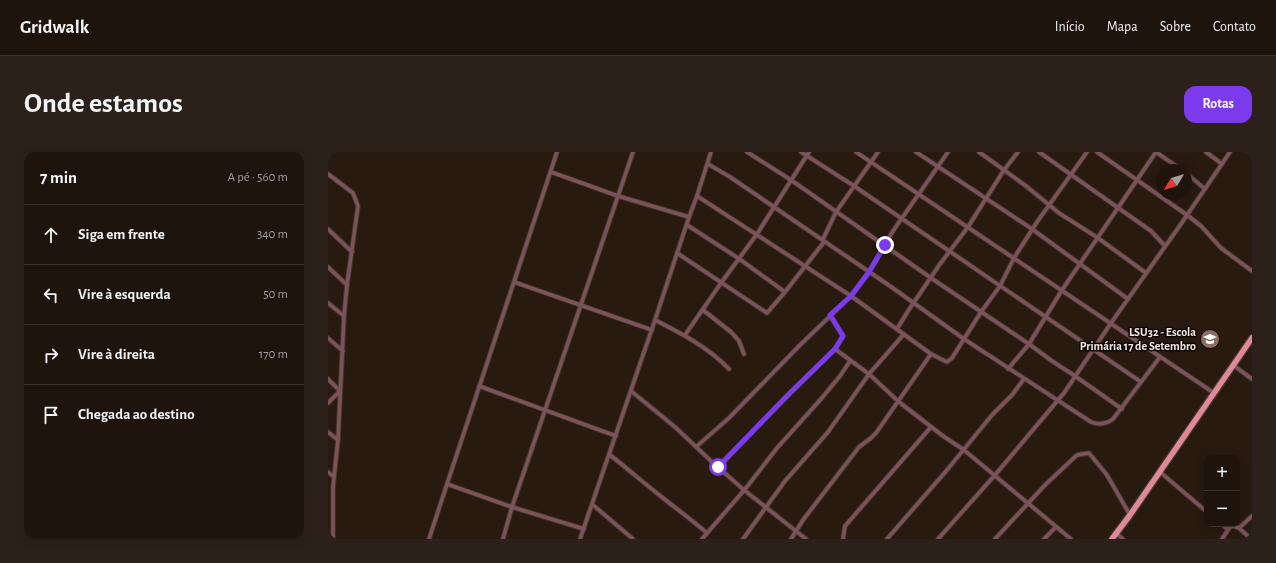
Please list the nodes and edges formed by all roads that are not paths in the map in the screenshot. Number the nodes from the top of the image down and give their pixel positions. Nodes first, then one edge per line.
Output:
1 (557, 152) edge
2 (633, 152) edge
3 (711, 152) edge
4 (747, 152) edge
5 (801, 152) edge
6 (809, 152) edge
7 (856, 152) edge
8 (878, 152) edge
9 (916, 152) edge
10 (948, 152) edge
11 (979, 152) edge
12 (1018, 152) edge
13 (1040, 152) edge
14 (1087, 152) edge
15 (1097, 152) edge
16 (1156, 152) edge
17 (1206, 152) edge
18 (1230, 152) edge
19 (807, 156) junction
20 (871, 162) junction
21 (708, 164) junction
22 (1173, 164) edge
23 (1222, 164) junction
24 (938, 167) junction
25 (1004, 170) junction
26 (550, 172) junction
27 (328, 174) edge
28 (1071, 174) junction
29 (1192, 178) edge
30 (792, 180) junction
31 (1137, 180) junction
32 (854, 186) junction
33 (1205, 189) junction
34 (920, 194) junction
35 (618, 196) junction
36 (697, 196) junction
37 (986, 198) junction
38 (1049, 204) junction
39 (774, 207) junction
40 (1118, 208) junction
41 (836, 212) junction
42 (1187, 215) junction
43 (688, 218) junction
44 (902, 219) junction
45 (686, 225) junction
46 (968, 227) junction
47 (328, 229) edge
48 (1032, 230) junction
49 (757, 234) junction
50 (1098, 238) junction
51 (824, 242) junction
52 (885, 245) junction
53 (1165, 246) junction
54 (352, 252) junction
55 (950, 252) junction
56 (677, 253) junction
57 (738, 258) junction
58 (1014, 258) junction
59 (1080, 264) junction
60 (805, 265) junction
61 (328, 267) edge
62 (1252, 271) edge
63 (869, 272) junction
64 (1146, 273) junction
65 (931, 278) junction
66 (514, 282) junction
67 (721, 283) junction
68 (347, 285) junction
69 (1000, 286) junction
70 (1062, 290) junction
71 (786, 292) junction
72 (851, 296) junction
73 (1128, 299) junction
74 (328, 303) edge
75 (914, 303) junction
76 (581, 305) junction
77 (703, 310) junction
78 (981, 312) junction
79 (830, 315) junction
80 (344, 316) junction
81 (1046, 317) junction
82 (655, 320) junction
83 (1110, 323) junction
84 (898, 329) junction
85 (652, 330) junction
86 (904, 334) junction
87 (685, 335) junction
88 (328, 338) edge
89 (1252, 338) edge
90 (964, 339) junction
91 (1029, 344) junction
92 (835, 349) junction
93 (1093, 350) junction
94 (343, 351) junction
95 (744, 354) dead end
96 (932, 354) junction
97 (1160, 357) junction
98 (850, 361) junction
99 (1233, 365) junction
100 (729, 369) dead end
101 (1008, 369) junction
102 (869, 374) junction
103 (1075, 376) junction
104 (1024, 379) junction
105 (1252, 379) edge
106 (328, 380) edge
107 (1141, 382) junction
108 (479, 386) junction
109 (340, 391) junction
110 (631, 391) junction
111 (1214, 393) junction
112 (1057, 400) junction
113 (899, 402) junction
114 (328, 403) edge
115 (1122, 409) junction
116 (545, 411) junction
117 (931, 427) junction
118 (328, 432) edge
119 (616, 436) junction
120 (338, 440) junction
121 (697, 446) junction
122 (964, 450) junction
123 (610, 455) junction
124 (718, 467) junction
125 (328, 472) edge
126 (1160, 472) junction
127 (995, 475) junction
128 (334, 477) junction
129 (446, 484) junction
130 (333, 487) junction
131 (744, 490) junction
132 (328, 493) edge
133 (1030, 504) junction
134 (593, 505) junction
135 (512, 507) junction
136 (767, 507) junction
137 (1204, 509) edge
138 (1130, 515) junction
139 (1252, 516) edge
140 (333, 527) junction
141 (1056, 527) junction
142 (1225, 527) edge
143 (1239, 528) junction
144 (584, 529) junction
145 (1228, 530) junction
146 (328, 532) edge
147 (796, 532) junction
148 (707, 533) junction
149 (1116, 533) junction
150 (332, 539) edge
151 (429, 539) edge
152 (503, 539) edge
153 (580, 539) edge
154 (633, 539) edge
155 (702, 539) edge
156 (742, 539) edge
157 (791, 539) edge
158 (806, 539) edge
159 (843, 539) edge
160 (887, 539) edge
161 (938, 539) edge
162 (996, 539) edge
163 (1044, 539) edge
164 (1071, 539) edge
165 (1112, 539) edge
166 (1123, 539) edge
167 (1222, 539) edge
168 (1251, 539) edge

1 - 26 street
2 - 35 street
3 - 21 street
4 - 30 street
5 - 19 street
6 - 19 street
7 - 20 street
8 - 20 street
9 - 24 street
10 - 24 street
11 - 25 street
12 - 25 street
13 - 28 street
14 - 28 street
15 - 31 street
16 - 22 street
16 - 31 street
17 - 23 street
18 - 23 street
19 - 30 street
19 - 32 street
20 - 32 street
20 - 34 street
21 - 36 street
21 - 39 street
23 - 33 street
24 - 34 street
24 - 37 street
25 - 37 street
25 - 38 street
26 - 35 street
26 - 66 street
27 - 54 street
28 - 38 street
28 - 40 street
29 - 33 street
30 - 39 street
30 - 41 street
31 - 40 street
31 - 42 street
32 - 41 street
32 - 44 street
33 - 42 street
34 - 44 street
34 - 46 street
35 - 43 street
35 - 76 street
36 - 43 street
36 - 49 street
37 - 46 street
37 - 48 street
38 - 48 street
38 - 50 street
39 - 49 street
39 - 51 street
40 - 50 street
40 - 53 street
41 - 51 street
41 - 52 street
42 - 53 street
42 - 62 street
43 - 45 street
44 - 52 street
44 - 55 street
45 - 56 street
45 - 57 street
46 - 55 street
46 - 58 street
47 - 54 street
48 - 58 street
48 - 59 street
49 - 57 street
49 - 60 street
50 - 59 street
50 - 64 street
51 - 60 street
51 - 63 street
52 - 63 street
52 - 65 street
53 - 64 street
54 - 68 street
55 - 65 street
55 - 69 street
56 - 67 street
56 - 82 street
57 - 67 street
57 - 71 street
58 - 69 street
58 - 70 street
59 - 70 street
59 - 73 street
60 - 71 street
60 - 72 street
61 - 68 street
63 - 72 street
63 - 75 street
64 - 73 street
65 - 75 street
65 - 78 street
66 - 76 street
66 - 108 street
67 - 71 street
67 - 77 street
68 - 80 street
69 - 78 street
69 - 81 street
70 - 81 street
70 - 83 street
72 - 79 street
72 - 84 street
73 - 83 street
74 - 80 street
75 - 84 street
75 - 90 street
76 - 85 street
76 - 116 street
77 - 87 street
77 - 95 street
78 - 90 street
78 - 91 street
79 - 92 street
79 - 121 street
80 - 94 street
81 - 91 street
81 - 93 street
82 - 85 street
82 - 87 street
83 - 93 street
83 - 97 street
84 - 86 street
85 - 110 street
86 - 96 street
86 - 102 street
87 - 100 street
88 - 94 street
89 - 99 main road
90 - 96 street
90 - 101 street
91 - 101 street
91 - 103 street
92 - 98 street
92 - 124 street
93 - 103 street
93 - 107 street
94 - 109 street
96 - 113 street
97 - 107 street
97 - 111 street
98 - 102 street
98 - 131 street
99 - 105 street
99 - 111 main road
101 - 104 street
102 - 113 street
102 - 136 street
103 - 112 street
103 - 115 street
104 - 112 street
104 - 122 street
106 - 109 street
107 - 115 street
108 - 116 street
108 - 129 street
109 - 114 street
109 - 120 street
110 - 119 street
110 - 121 street
111 - 126 main road
112 - 115 street
112 - 127 street
113 - 117 street
113 - 147 street
116 - 119 street
116 - 135 street
117 - 122 street
117 - 159 street
118 - 120 street
119 - 123 street
120 - 128 street
121 - 124 street
122 - 127 street
122 - 160 street
123 - 134 street
123 - 148 street
124 - 131 street
125 - 128 street
126 - 137 street
126 - 138 main road
127 - 133 street
127 - 161 street
128 - 130 street
129 - 135 street
129 - 151 street
130 - 132 street
130 - 140 street
131 - 136 street
131 - 148 street
133 - 138 street
133 - 141 street
133 - 162 street
134 - 144 street
134 - 154 street
135 - 144 street
135 - 152 street
136 - 147 street
136 - 156 street
138 - 149 main road
139 - 143 street
140 - 146 street
140 - 150 street
141 - 163 street
141 - 164 street
142 - 145 street
143 - 145 street
143 - 168 street
144 - 153 street
145 - 167 street
147 - 157 street
147 - 158 street
148 - 155 street
149 - 165 main road
149 - 166 street

